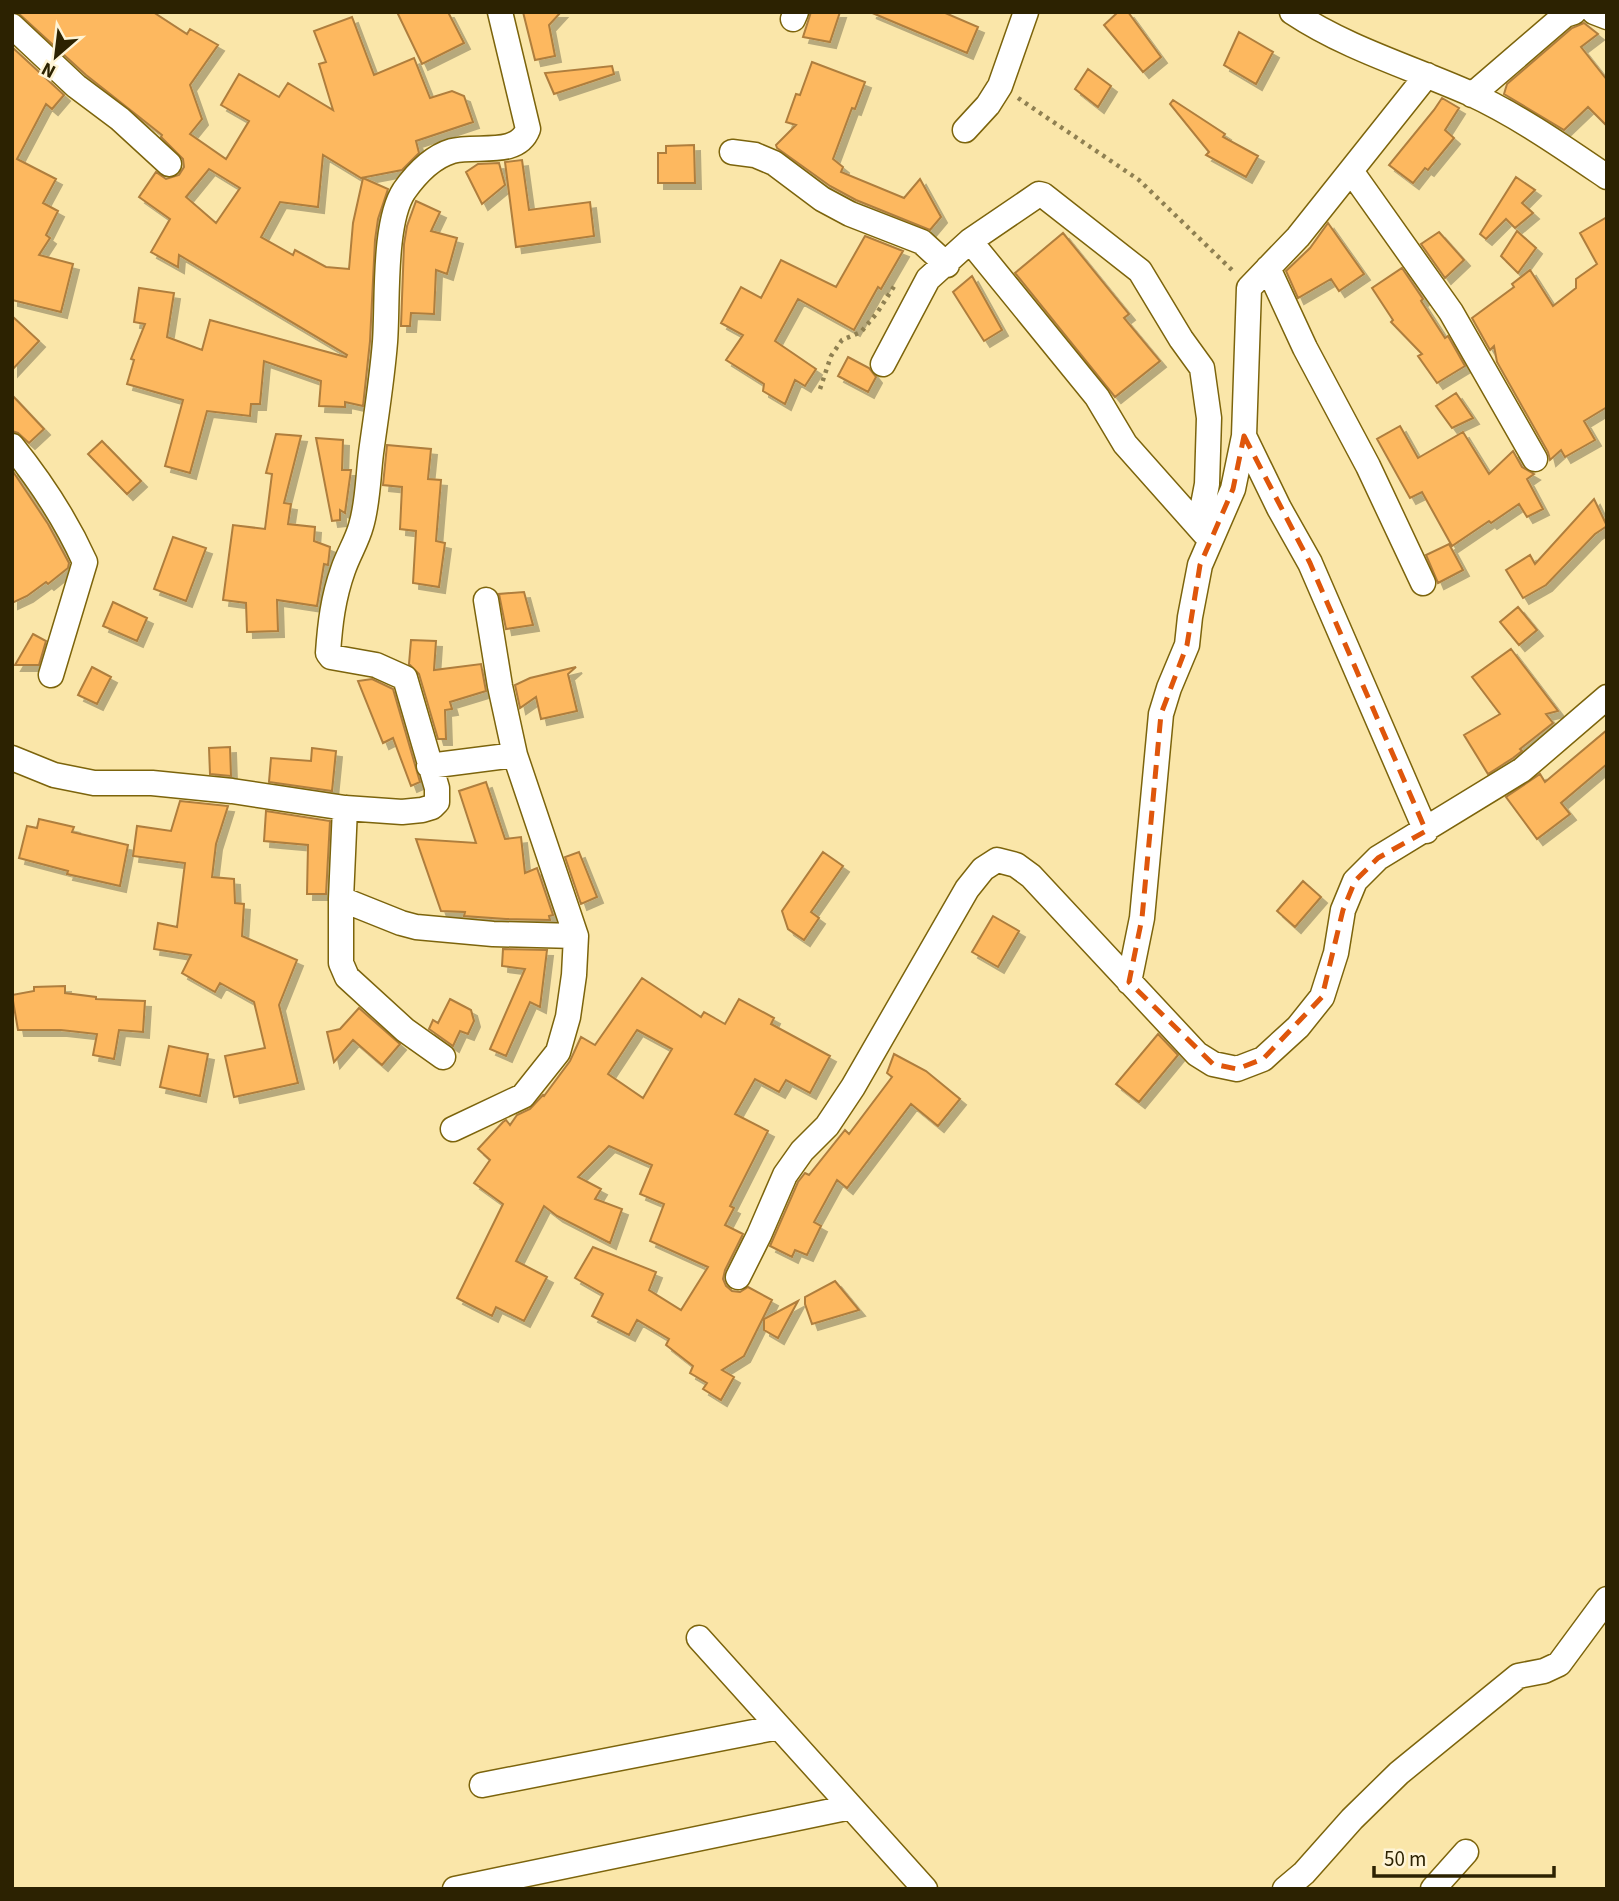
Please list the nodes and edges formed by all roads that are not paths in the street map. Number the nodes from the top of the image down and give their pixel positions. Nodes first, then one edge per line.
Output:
1 (500, 12) edge
2 (1026, 12) edge
3 (1292, 12) edge
4 (1574, 12) edge
5 (1594, 12) edge
6 (1607, 17) edge
7 (12, 26) edge
8 (1427, 75) junction
9 (1472, 95) junction
10 (965, 130) dead end
11 (732, 152) dead end
12 (169, 164) dead end
13 (1351, 171) junction
14 (1607, 177) edge
15 (970, 241) junction
16 (947, 265) junction
17 (1268, 268) junction
18 (883, 365) dead end
19 (1244, 436) junction
20 (12, 446) edge
21 (1535, 459) dead end
22 (1204, 533) junction
23 (1423, 583) dead end
24 (486, 600) dead end
25 (51, 675) dead end
26 (1607, 697) edge
27 (514, 755) junction
28 (12, 758) edge
29 (429, 766) junction
30 (345, 808) junction
31 (1426, 831) junction
32 (341, 899) junction
33 (576, 936) junction
34 (1129, 982) junction
35 (443, 1057) dead end
36 (453, 1129) dead end
37 (738, 1277) dead end
38 (1607, 1599) edge
39 (699, 1638) dead end
40 (779, 1727) junction
41 (482, 1785) dead end
42 (851, 1807) junction
43 (1466, 1852) dead end
44 (1302, 1884) edge
45 (455, 1889) edge
46 (925, 1889) edge
47 (1433, 1889) edge

1 - 29 street
2 - 10 street
3 - 8 street
4 - 9 street
5 - 6 street
7 - 12 street
8 - 9 street
8 - 13 street
9 - 14 street
11 - 16 street
13 - 17 street
13 - 21 street
15 - 16 street
15 - 22 street
15 - 22 street
16 - 18 street
17 - 19 street
17 - 23 street
19 - 22 street
19 - 31 street
20 - 25 street
22 - 34 street
24 - 27 street
26 - 31 street
27 - 29 street
27 - 33 street
28 - 30 street
29 - 30 street
30 - 32 street
31 - 34 street
32 - 33 street
32 - 35 street
33 - 36 street
34 - 37 street
38 - 44 street
39 - 40 street
40 - 41 street
40 - 42 street
42 - 45 street
42 - 46 street
43 - 47 street

